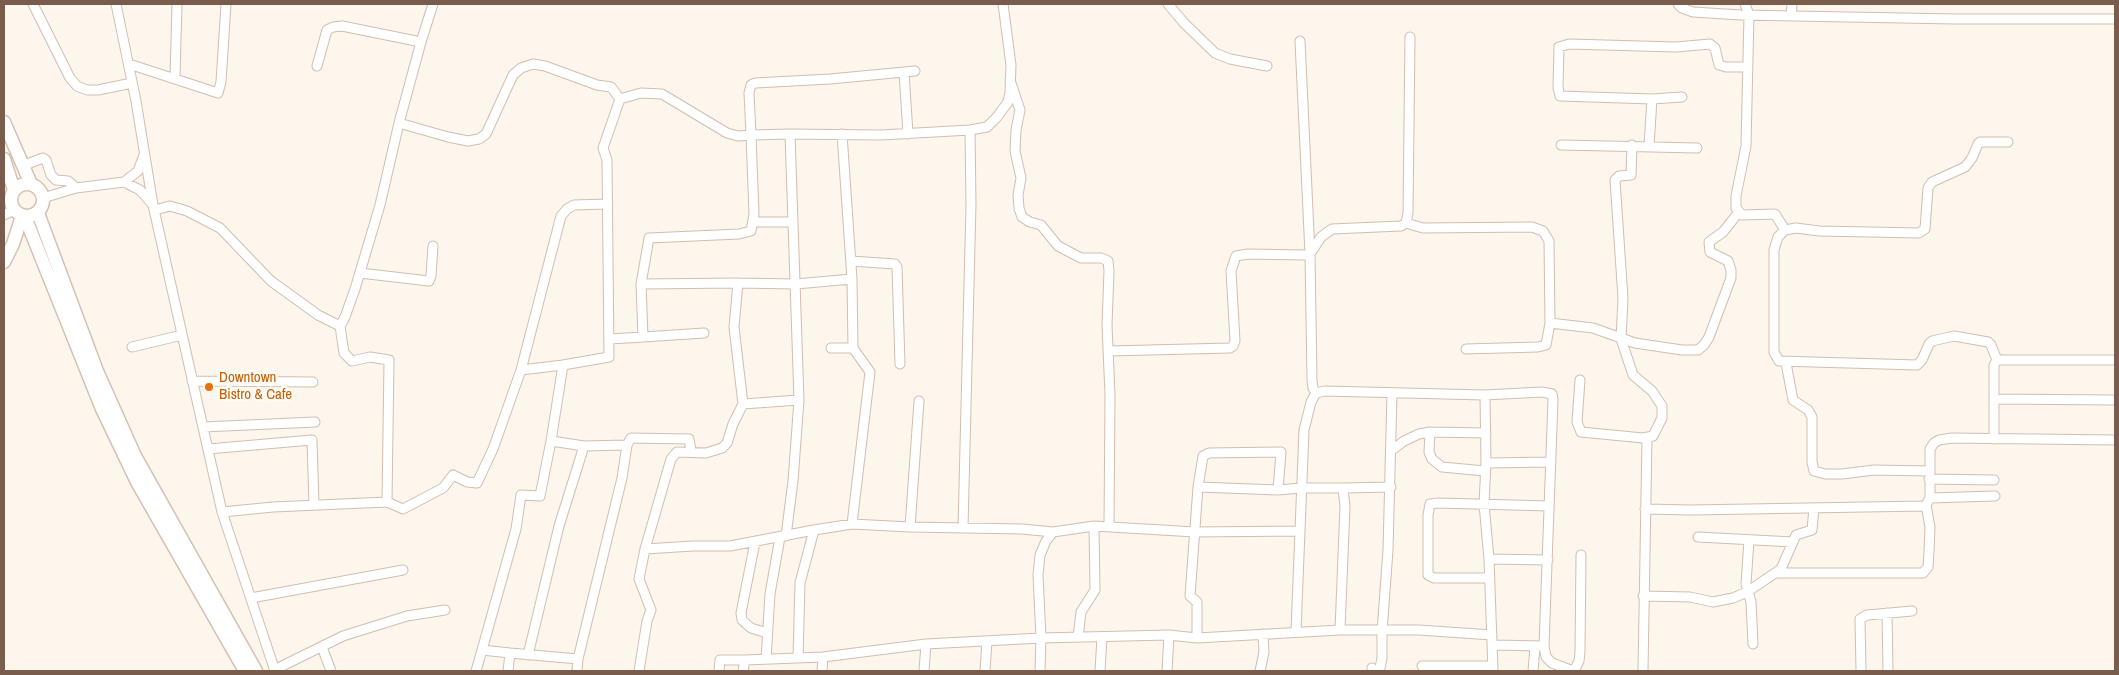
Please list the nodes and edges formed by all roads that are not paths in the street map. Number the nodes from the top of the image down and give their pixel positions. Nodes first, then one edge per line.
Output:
1 (33, 4) edge
2 (116, 4) edge
3 (177, 4) edge
4 (226, 4) edge
5 (433, 4) edge
6 (1003, 4) edge
7 (1168, 4) edge
8 (1678, 4) edge
9 (1745, 4) edge
10 (1792, 4) edge
11 (1750, 15) junction
12 (1790, 16) junction
13 (2115, 18) edge
14 (1410, 37) dead end
15 (1300, 41) dead end
16 (420, 42) junction
17 (129, 64) junction
18 (317, 66) dead end
19 (1267, 66) dead end
20 (1747, 67) junction
21 (915, 71) dead end
22 (904, 72) junction
23 (175, 77) junction
24 (1010, 80) junction
25 (132, 83) junction
26 (1682, 97) dead end
27 (620, 99) junction
28 (1652, 99) junction
29 (4, 122) edge
30 (399, 123) junction
31 (970, 130) junction
32 (790, 134) junction
33 (842, 134) junction
34 (908, 134) junction
35 (751, 135) junction
36 (2008, 142) dead end
37 (1561, 145) dead end
38 (1632, 145) junction
39 (1649, 146) junction
40 (1697, 148) dead end
41 (144, 154) junction
42 (4, 159) edge
43 (22, 166) junction
44 (124, 182) junction
45 (31, 184) junction
46 (76, 188) junction
47 (14, 190) junction
48 (43, 198) junction
49 (606, 204) junction
50 (154, 208) junction
51 (1739, 212) junction
52 (21, 214) edge
53 (753, 222) junction
54 (793, 222) junction
55 (1406, 223) junction
56 (1785, 230) junction
57 (433, 246) dead end
58 (1310, 254) junction
59 (851, 261) junction
60 (4, 262) edge
61 (360, 273) junction
62 (852, 279) junction
63 (738, 283) junction
64 (641, 284) junction
65 (796, 284) junction
66 (1550, 323) junction
67 (340, 326) junction
68 (704, 333) dead end
69 (182, 335) junction
70 (643, 337) junction
71 (1621, 339) junction
72 (610, 340) junction
73 (132, 347) dead end
74 (831, 348) dead end
75 (853, 348) junction
76 (1466, 349) dead end
77 (1109, 351) junction
78 (1997, 360) junction
79 (2115, 360) edge
80 (1786, 363) junction
81 (900, 364) dead end
82 (563, 365) junction
83 (521, 370) junction
84 (1580, 380) dead end
85 (192, 381) junction
86 (313, 382) dead end
87 (1392, 392) junction
88 (1316, 393) junction
89 (1485, 395) junction
90 (1994, 398) junction
91 (799, 400) junction
92 (2115, 400) edge
93 (919, 401) dead end
94 (743, 404) junction
95 (315, 422) dead end
96 (203, 427) junction
97 (1430, 432) junction
98 (1486, 433) junction
99 (1647, 438) junction
100 (1994, 439) junction
101 (2115, 440) edge
102 (551, 441) junction
103 (627, 444) junction
104 (584, 446) junction
105 (208, 449) junction
106 (691, 451) junction
107 (1391, 451) junction
108 (1551, 462) junction
109 (1486, 467) junction
110 (1930, 475) junction
111 (1994, 480) dead end
112 (1198, 487) junction
113 (1391, 487) junction
114 (1301, 488) junction
115 (1343, 488) junction
116 (1278, 490) junction
117 (1995, 496) dead end
118 (1928, 501) junction
119 (386, 502) junction
120 (1484, 504) junction
121 (314, 505) junction
122 (1549, 506) junction
123 (1814, 508) junction
124 (1645, 509) junction
125 (222, 512) junction
126 (852, 524) junction
127 (1094, 526) junction
128 (1109, 526) junction
129 (910, 528) junction
130 (963, 528) junction
131 (814, 530) junction
132 (1300, 531) junction
133 (1054, 532) junction
134 (1195, 532) junction
135 (783, 537) junction
136 (1698, 537) dead end
137 (1749, 540) junction
138 (755, 542) junction
139 (1793, 542) junction
140 (645, 549) junction
141 (1581, 555) dead end
142 (1490, 559) junction
143 (1548, 560) junction
144 (403, 570) dead end
145 (1776, 573) junction
146 (1489, 578) junction
147 (1748, 592) junction
148 (1643, 596) junction
149 (250, 598) junction
150 (445, 610) dead end
151 (1912, 611) dead end
152 (216, 613) junction
153 (1887, 613) junction
154 (1340, 630) junction
155 (1296, 632) junction
156 (1382, 632) junction
157 (767, 633) junction
158 (1263, 634) junction
159 (1169, 635) junction
160 (1492, 635) junction
161 (1078, 637) junction
162 (1102, 637) junction
163 (1042, 638) junction
164 (1198, 638) junction
165 (987, 641) junction
166 (926, 644) junction
167 (1753, 644) dead end
168 (1493, 645) junction
169 (1539, 646) junction
170 (322, 647) junction
171 (482, 650) junction
172 (510, 653) junction
173 (528, 655) junction
174 (823, 657) junction
175 (798, 658) junction
176 (578, 659) junction
177 (766, 659) junction
178 (749, 660) junction
179 (1422, 666) dead end
180 (1493, 668) edge
181 (1375, 669) edge
182 (245, 671) edge
183 (256, 671) edge
184 (275, 671) edge
185 (331, 671) edge
186 (476, 671) edge
187 (508, 671) edge
188 (577, 671) edge
189 (639, 671) edge
190 (719, 671) edge
191 (743, 671) edge
192 (822, 671) edge
193 (924, 671) edge
194 (984, 671) edge
195 (1040, 671) edge
196 (1100, 671) edge
197 (1166, 671) edge
198 (1260, 671) edge
199 (1533, 671) edge
200 (1574, 671) edge
201 (1643, 671) edge
202 (1861, 671) edge
203 (1888, 671) edge

1 - 25 street
2 - 17 street
3 - 23 street
4 - 23 street
5 - 16 street
6 - 24 street
7 - 19 street
8 - 11 street
9 - 11 street
10 - 12 street
11 - 12 street
11 - 20 street
12 - 13 street
14 - 55 street
15 - 58 street
16 - 18 street
16 - 30 street
17 - 23 street
17 - 25 street
20 - 28 street
20 - 51 street
21 - 22 street
22 - 34 street
22 - 35 street
24 - 31 street
24 - 77 street
25 - 41 street
26 - 28 street
27 - 30 street
27 - 35 street
27 - 49 street
28 - 39 street
29 - 43 street
30 - 61 street
31 - 34 street
31 - 130 street
32 - 33 street
32 - 35 street
32 - 54 street
33 - 34 street
33 - 59 street
35 - 53 street
36 - 56 street
37 - 38 street
38 - 39 street
38 - 71 street
39 - 40 street
41 - 44 street
41 - 50 street
42 - 47 street
43 - 45 street
43 - 46 street
44 - 46 street
44 - 50 street
45 - 47 street
45 - 48 street
46 - 48 street
47 - 52 street
48 - 52 street
49 - 72 street
49 - 83 street
50 - 67 street
50 - 69 street
51 - 56 street
51 - 71 street
52 - 60 street
52 - 152 street
53 - 54 street
53 - 64 street
54 - 65 street
55 - 58 street
55 - 66 street
56 - 80 street
57 - 61 street
58 - 77 street
58 - 88 street
59 - 62 street
59 - 81 street
61 - 67 street
62 - 65 street
62 - 75 street
63 - 64 street
63 - 65 street
63 - 94 street
64 - 70 street
65 - 91 street
66 - 71 street
66 - 76 street
67 - 119 street
68 - 70 street
69 - 73 street
69 - 85 street
70 - 72 street
71 - 99 street
72 - 82 street
74 - 75 street
75 - 126 street
77 - 128 street
78 - 79 street
78 - 80 street
78 - 90 street
80 - 110 street
82 - 83 street
82 - 102 street
83 - 119 street
84 - 99 street
85 - 86 street
85 - 96 street
87 - 88 street
87 - 89 street
87 - 107 street
88 - 114 street
89 - 98 street
89 - 108 street
90 - 92 street
90 - 100 street
91 - 94 street
91 - 135 street
93 - 129 street
94 - 106 street
95 - 96 street
96 - 105 street
97 - 98 street
97 - 107 street
97 - 109 street
98 - 109 street
99 - 124 street
100 - 101 street
100 - 110 street
102 - 104 street
102 - 171 street
103 - 104 street
103 - 106 street
103 - 176 street
104 - 173 street
105 - 121 street
105 - 125 street
106 - 140 street
107 - 113 street
108 - 109 street
108 - 122 street
109 - 120 street
110 - 111 street
110 - 118 street
112 - 116 street
112 - 116 street
112 - 134 street
113 - 115 street
113 - 156 street
114 - 115 street
114 - 116 street
114 - 132 street
115 - 154 street
117 - 118 street
118 - 123 street
118 - 145 street
119 - 121 street
120 - 122 street
120 - 142 street
120 - 146 street
121 - 125 street
122 - 143 street
123 - 124 street
123 - 139 street
124 - 148 street
125 - 149 street
126 - 129 street
126 - 131 street
127 - 128 street
127 - 133 street
127 - 161 street
128 - 134 street
129 - 130 street
130 - 133 street
131 - 135 street
131 - 175 street
132 - 134 street
132 - 155 street
133 - 163 street
134 - 164 street
135 - 138 street
135 - 157 street
136 - 137 street
137 - 139 street
137 - 147 street
138 - 140 street
138 - 157 street
139 - 145 street
140 - 189 street
141 - 200 street
142 - 143 street
142 - 146 street
143 - 169 street
144 - 149 street
145 - 147 street
146 - 160 street
147 - 148 street
147 - 167 street
148 - 201 street
149 - 184 street
150 - 170 street
151 - 153 street
152 - 182 street
152 - 183 street
153 - 202 street
153 - 203 street
154 - 155 street
154 - 156 street
155 - 158 street
156 - 160 street
156 - 181 street
157 - 177 street
158 - 164 street
158 - 198 street
159 - 162 street
159 - 164 street
159 - 197 street
160 - 168 street
161 - 162 street
161 - 163 street
162 - 196 street
163 - 165 street
163 - 195 street
165 - 166 street
165 - 194 street
166 - 174 street
166 - 193 street
168 - 169 street
168 - 180 street
169 - 199 street
169 - 200 street
170 - 184 street
170 - 185 street
171 - 172 street
171 - 186 street
172 - 173 street
172 - 187 street
173 - 176 street
174 - 175 street
174 - 192 street
175 - 177 street
176 - 188 street
177 - 178 street
178 - 190 street
178 - 191 street
179 - 180 street

